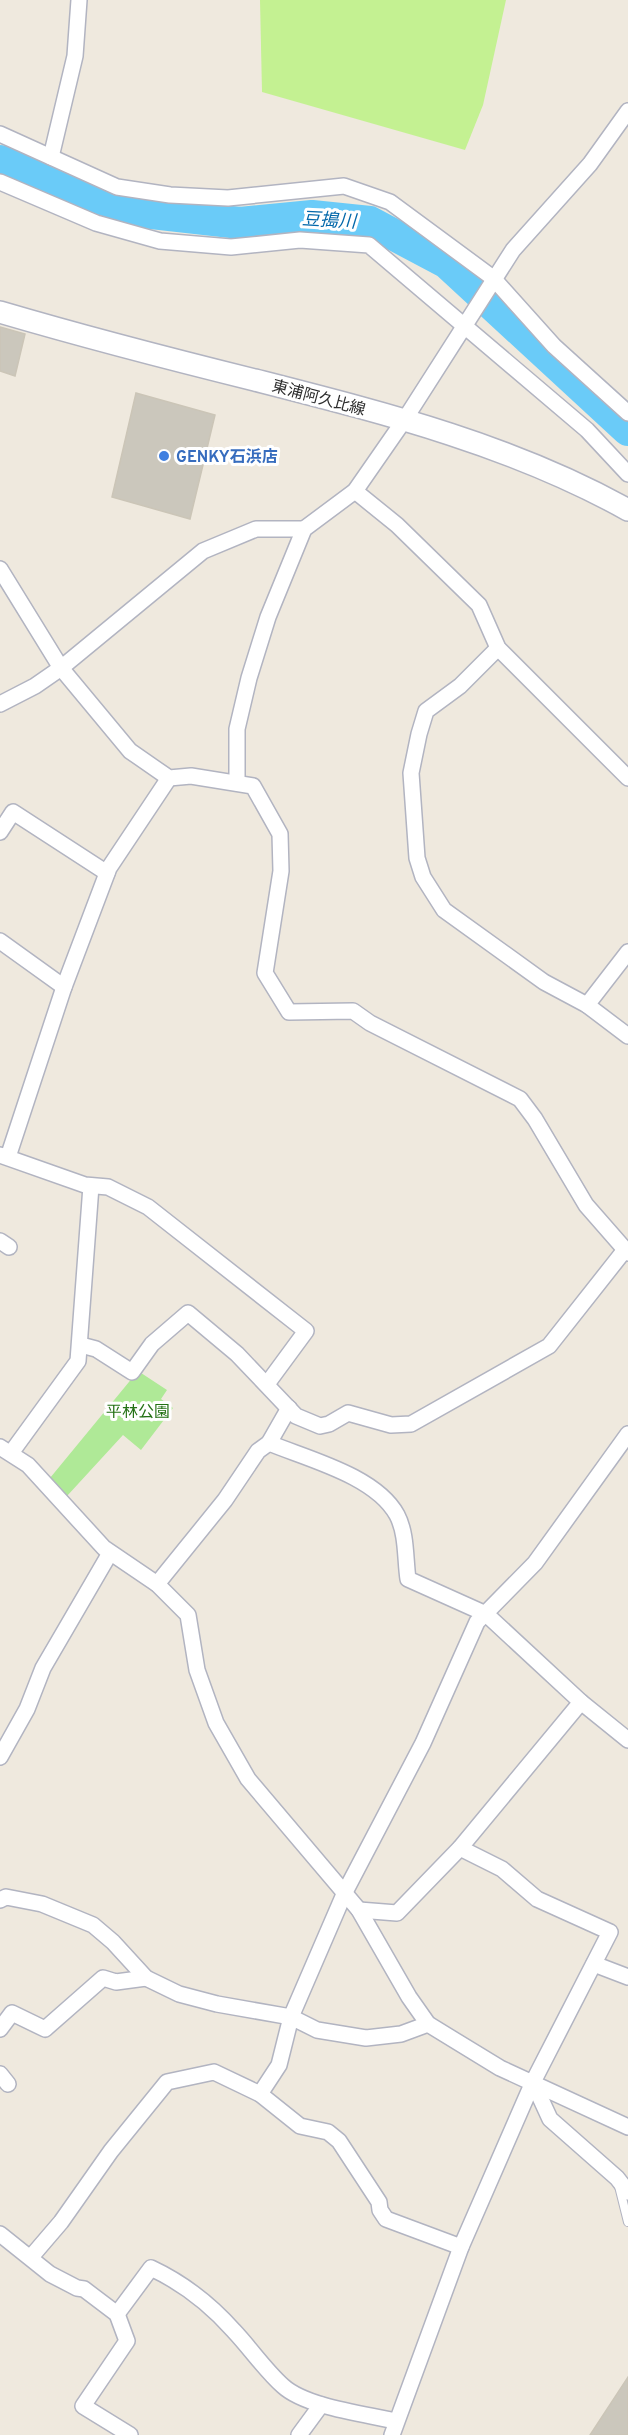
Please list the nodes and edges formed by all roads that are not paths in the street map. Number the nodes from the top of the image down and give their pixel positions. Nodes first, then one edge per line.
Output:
1 (79, 0) edge
2 (628, 111) edge
3 (0, 134) edge
4 (51, 157) junction
5 (0, 182) edge
6 (493, 278) junction
7 (0, 312) edge
8 (464, 325) junction
9 (628, 414) edge
10 (405, 419) junction
11 (628, 474) edge
12 (355, 491) junction
13 (628, 510) edge
14 (304, 529) junction
15 (0, 569) edge
16 (498, 648) junction
17 (61, 668) junction
18 (0, 704) edge
19 (169, 778) junction
20 (628, 778) edge
21 (237, 783) junction
22 (0, 832) edge
23 (107, 873) junction
24 (0, 941) edge
25 (628, 952) edge
26 (64, 987) junction
27 (587, 1005) junction
28 (628, 1036) edge
29 (4, 1156) edge
30 (91, 1185) junction
31 (626, 1252) edge
32 (81, 1345) junction
33 (267, 1384) junction
34 (289, 1408) junction
35 (628, 1434) edge
36 (269, 1443) junction
37 (5, 1450) edge
38 (110, 1553) junction
39 (158, 1584) junction
40 (486, 1614) junction
41 (581, 1702) junction
42 (628, 1740) edge
43 (0, 1757) edge
44 (460, 1848) junction
45 (345, 1892) junction
46 (0, 1900) edge
47 (359, 1910) junction
48 (594, 1964) junction
49 (628, 1977) edge
50 (146, 1978) junction
51 (291, 2017) junction
52 (428, 2024) junction
53 (0, 2028) edge
54 (533, 2082) junction
55 (260, 2094) junction
56 (628, 2127) edge
57 (617, 2178) junction
58 (628, 2192) edge
59 (628, 2222) edge
60 (0, 2234) edge
61 (461, 2247) junction
62 (31, 2257) junction
63 (117, 2314) junction
64 (321, 2405) junction
65 (394, 2428) edge
66 (130, 2435) edge
67 (299, 2435) edge

1 - 4 street
2 - 6 street
3 - 4 street
4 - 6 street
5 - 8 street
6 - 8 street
6 - 9 street
7 - 10 main road, 東浦阿久比線
8 - 10 street
8 - 11 street
10 - 12 street
10 - 13 main road, 東浦阿久比線
12 - 14 street
12 - 16 street
14 - 17 street
14 - 21 street
15 - 17 street
16 - 20 street
16 - 27 street
17 - 18 street
17 - 19 street
19 - 21 street
19 - 23 street
21 - 31 street
22 - 23 street
23 - 26 street
24 - 26 street
25 - 27 street
26 - 29 street
27 - 28 street
29 - 30 street
30 - 32 street
30 - 33 street
31 - 34 street
32 - 33 street
32 - 37 street
33 - 34 street
34 - 36 street
35 - 40 street
36 - 39 street
36 - 40 street
37 - 38 street
38 - 39 street
38 - 43 street
39 - 45 street
40 - 41 street
40 - 45 street
41 - 42 street
41 - 44 street
44 - 47 street
44 - 48 street
45 - 47 street
45 - 51 street
46 - 50 street
47 - 52 street
48 - 49 street
48 - 54 street
50 - 51 street
50 - 53 street
51 - 52 street
51 - 55 street
52 - 54 street
54 - 56 street
54 - 57 street
54 - 61 street
55 - 61 street
55 - 62 street
57 - 58 street
57 - 59 lane
60 - 62 street
61 - 65 street
62 - 63 street
63 - 64 street
63 - 66 street
64 - 65 street
64 - 67 street

